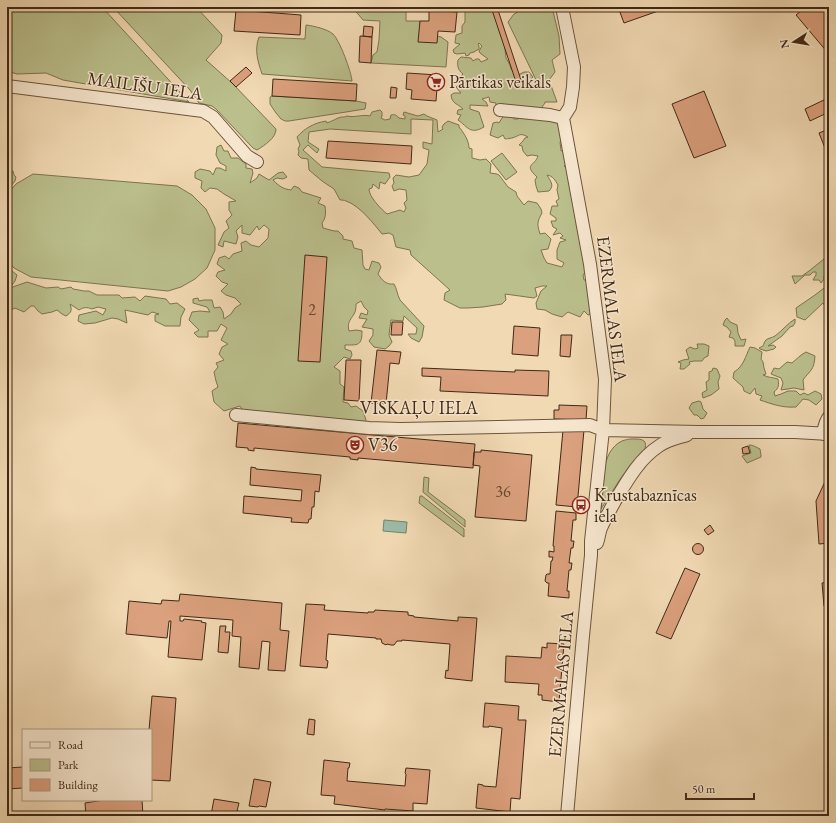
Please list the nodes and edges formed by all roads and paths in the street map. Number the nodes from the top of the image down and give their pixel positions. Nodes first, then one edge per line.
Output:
1 (562, 7) edge
2 (7, 86) edge
3 (500, 110) dead end
4 (563, 118) junction
5 (257, 162) dead end
6 (236, 415) dead end
7 (829, 417) edge
8 (602, 430) junction
9 (645, 430) junction
10 (698, 432) junction
11 (826, 434) edge
12 (652, 452) junction
13 (591, 555) junction
14 (567, 816) edge

1 - 4 street
2 - 5 street, MAILĪŠU IELA
3 - 4 street
4 - 8 street, EZERMALAS IELA
6 - 8 street, VISKAĻU IELA
7 - 11 street
8 - 9 street, VISKAĻU IELA
8 - 13 street, EZERMALAS IELA
9 - 10 street, VISKAĻU IELA
9 - 12 street
10 - 11 street
10 - 12 street, EZERMALAS IELA
12 - 13 street, EZERMALAS IELA
13 - 14 street, EZERMALAS IELA

